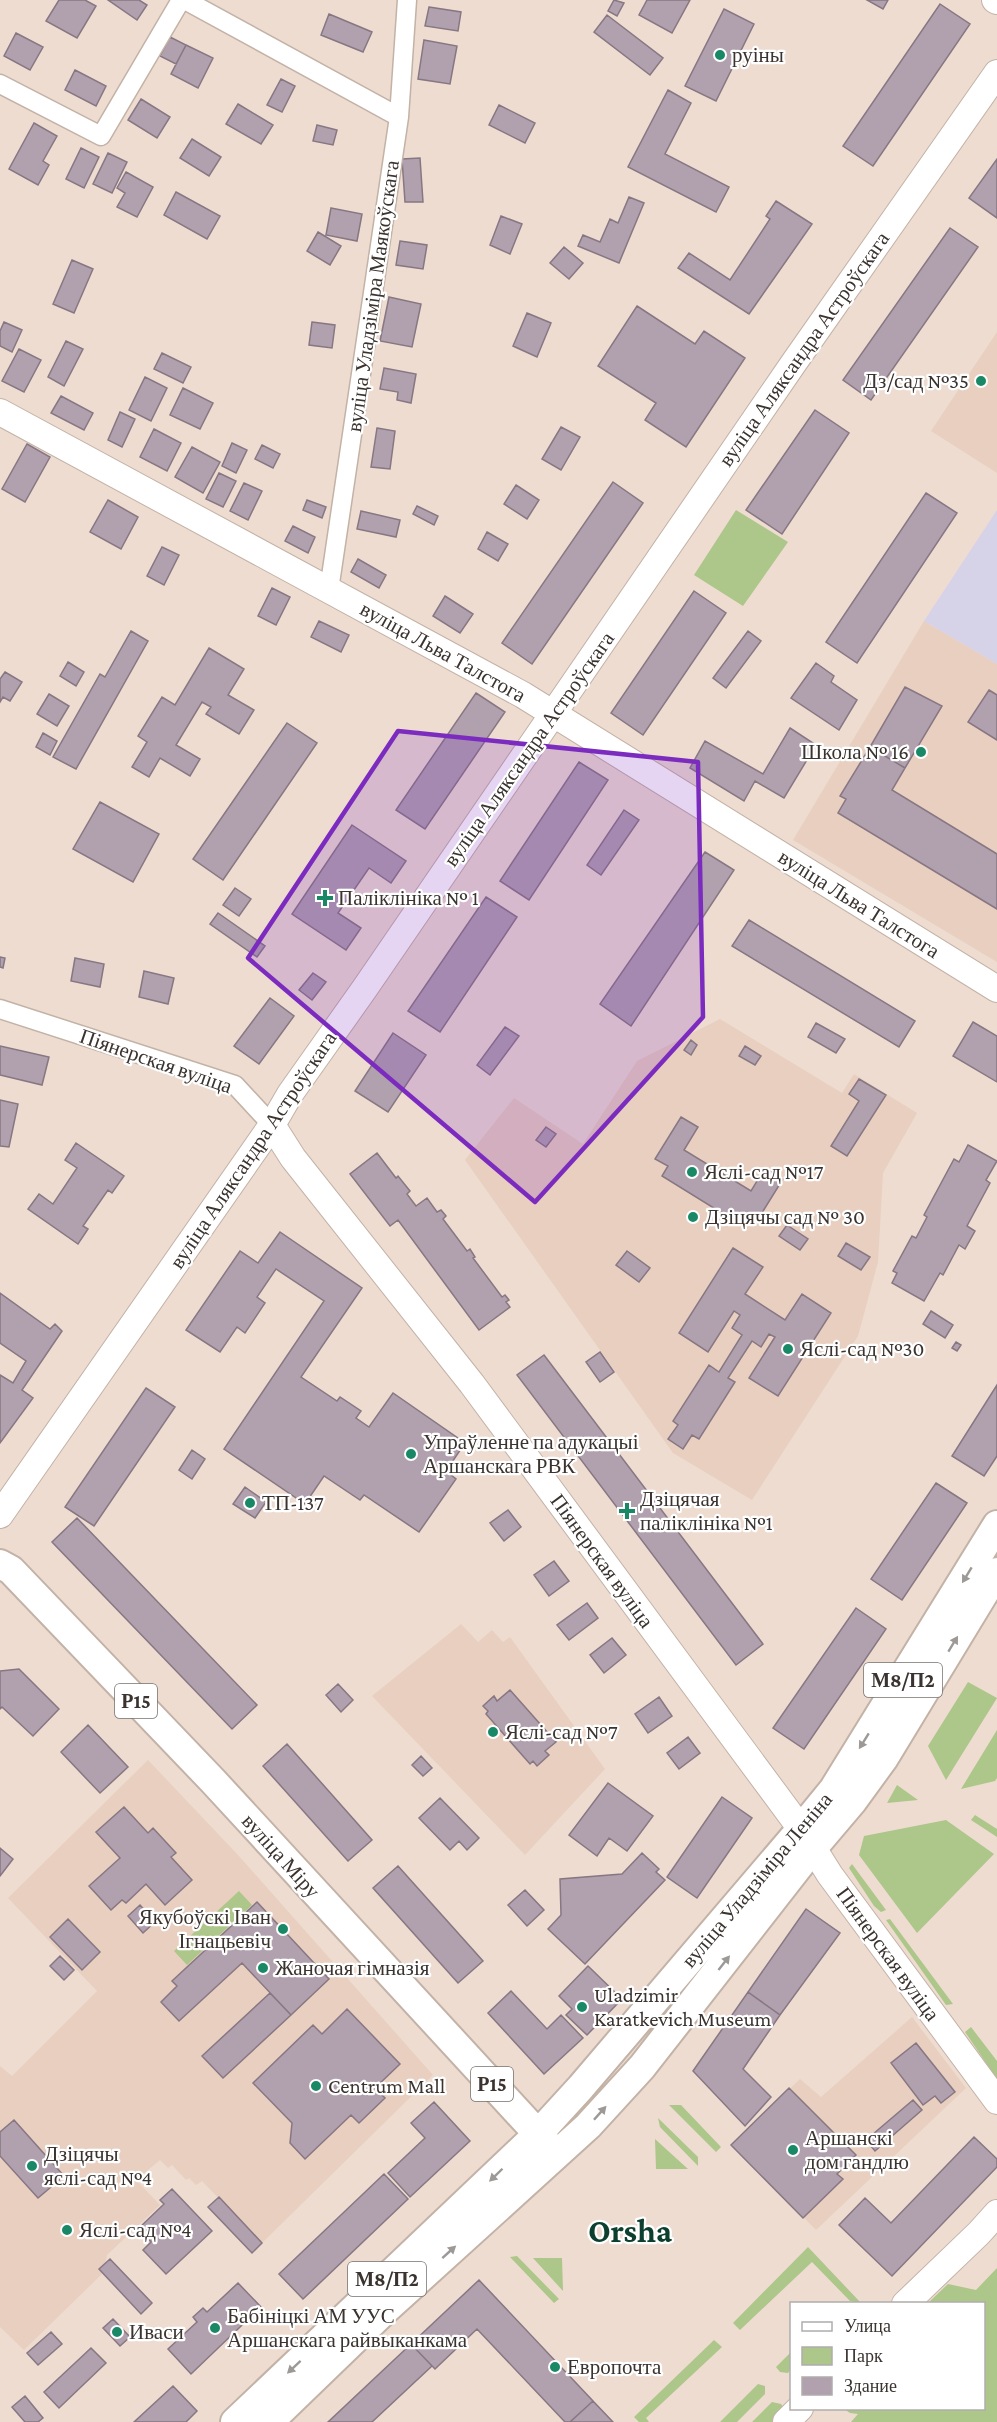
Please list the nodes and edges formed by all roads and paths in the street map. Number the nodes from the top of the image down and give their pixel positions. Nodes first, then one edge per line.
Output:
1 (183, 0) edge
2 (407, 0) edge
3 (997, 73) edge
4 (0, 84) edge
5 (399, 117) junction
6 (0, 412) edge
7 (329, 590) junction
8 (553, 714) junction
9 (997, 988) edge
10 (0, 1010) edge
11 (272, 1125) junction
12 (0, 1515) edge
13 (997, 1525) edge
14 (0, 1564) edge
15 (997, 1572) edge
16 (807, 1839) junction
17 (997, 2101) edge
18 (548, 2144) junction
19 (997, 2213) edge
20 (907, 2302) edge
21 (799, 2410) edge
22 (235, 2422) edge
23 (269, 2422) edge
24 (786, 2422) edge

1 - 4 street
1 - 5 street
2 - 5 street, вуліца Уладзіміра Маякоўскага
3 - 8 street, вуліца Аляксандра Астроўскага
5 - 7 street, вуліца Уладзіміра Маякоўскага
6 - 7 street, вуліца Льва Талстога
7 - 8 street, вуліца Льва Талстога
8 - 9 street, вуліца Льва Талстога
8 - 11 street, вуліца Аляксандра Астроўскага
10 - 11 street, Піянерская вуліца
11 - 12 street, вуліца Аляксандра Астроўскага
11 - 16 street, Піянерская вуліца
13 -> 16 main road, вуліца Уладзіміра Леніна / М8/П2
14 - 18 main road, вуліца Міру / Р15
16 -> 15 main road, вуліца Уладзіміра Леніна / М8/П2
16 - 17 street, Піянерская вуліца
16 - 18 main road, вуліца Уладзіміра Леніна / М8/П2
18 -> 22 main road, вуліца Уладзіміра Леніна / М8/П2
23 -> 18 main road, вуліца Уладзіміра Леніна / М8/П2
19 - 20 street
21 - 24 street

